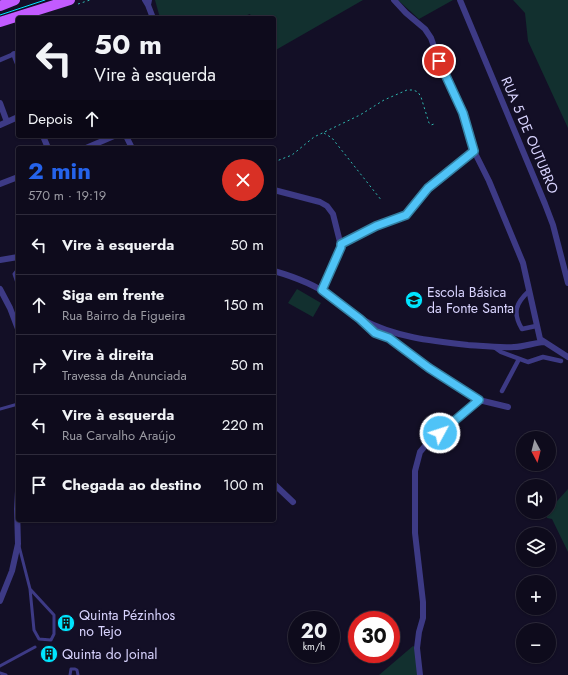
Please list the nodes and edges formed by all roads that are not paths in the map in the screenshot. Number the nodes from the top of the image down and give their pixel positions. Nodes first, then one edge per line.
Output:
1 (15, 0) edge
2 (70, 0) edge
3 (394, 0) edge
4 (460, 0) edge
5 (147, 2) edge
6 (0, 6) edge
7 (19, 16) edge
8 (152, 16) edge
9 (16, 17) edge
10 (0, 22) edge
11 (14, 54) joint
12 (16, 59) edge
13 (0, 60) edge
14 (0, 103) edge
15 (16, 118) edge
16 (7, 122) junction
17 (0, 125) edge
18 (109, 138) edge
19 (91, 146) edge
20 (474, 151) junction
21 (16, 178) edge
22 (0, 184) edge
23 (276, 191) edge
24 (341, 244) junction
25 (16, 257) edge
26 (0, 260) edge
27 (16, 270) edge
28 (276, 272) edge
29 (16, 280) edge
30 (568, 283) edge
31 (0, 289) edge
32 (322, 290) junction
33 (529, 291) junction
34 (360, 319) junction
35 (16, 324) edge
36 (536, 326) junction
37 (544, 342) junction
38 (493, 347) junction
39 (568, 357) edge
40 (519, 359) junction
41 (562, 361) dead end
42 (502, 390) dead end
43 (479, 400) junction
44 (16, 405) edge
45 (508, 408) dead end
46 (0, 409) edge
47 (276, 486) edge
48 (292, 502) dead end
49 (17, 522) edge
50 (18, 544) junction
51 (30, 589) junction
52 (0, 601) edge
53 (35, 647) dead end
54 (0, 666) edge
55 (0, 673) edge
56 (6, 675) edge
57 (70, 675) edge
58 (78, 675) edge
59 (420, 675) edge

1 - 6 main road
2 - 7 main road
3 - 20 street
4 - 30 street, RUA 5 DE OUTUBRO
5 - 8 street
9 - 10 main road
11 - 12 street
11 - 13 street
14 - 16 street
15 - 16 street
16 - 17 street
18 - 19 street
20 - 24 street
20 - 33 street
21 - 22 street
23 - 24 street
24 - 32 street
25 - 26 street
27 - 29 lane
28 - 32 street
31 - 35 street
32 - 34 street
33 - 36 street
33 - 36 street
34 - 38 street
34 - 43 street
36 - 37 street
37 - 38 street
37 - 39 street
38 - 40 street
40 - 41 street
40 - 42 street
43 - 45 street
43 - 59 street
44 - 46 lane
47 - 48 street
49 - 50 street
50 - 51 lane
50 - 52 street
51 - 51 lane
53 - 54 lane
55 - 56 lane
57 - 58 lane

